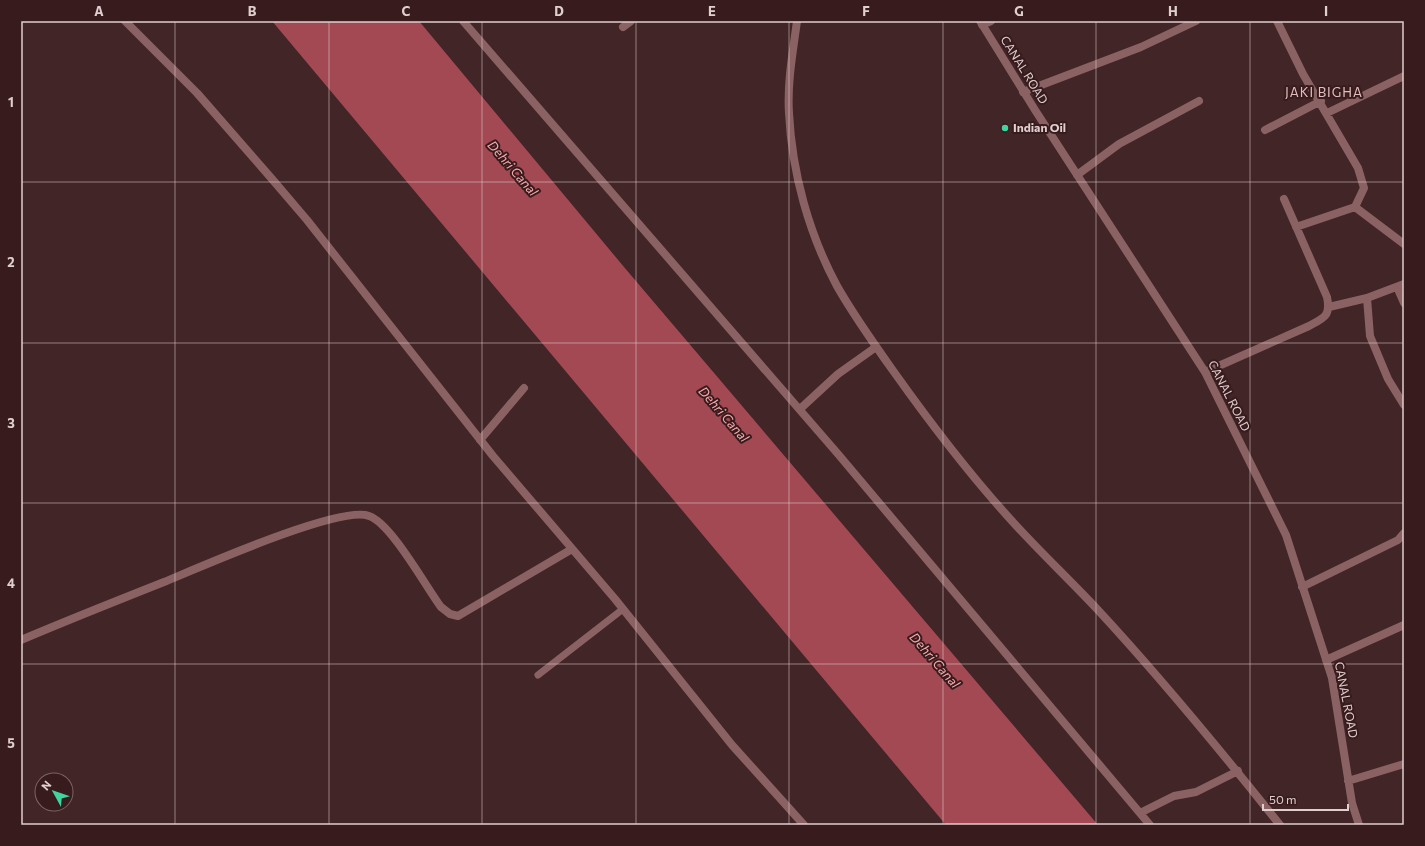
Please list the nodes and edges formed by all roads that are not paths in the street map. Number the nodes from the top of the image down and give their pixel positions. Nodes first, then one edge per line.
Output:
1 (125, 21) edge
2 (463, 21) edge
3 (631, 21) edge
4 (797, 21) edge
5 (991, 21) edge
6 (1196, 21) edge
7 (1277, 21) edge
8 (981, 23) edge
9 (623, 27) dead end
10 (1404, 76) edge
11 (1023, 92) junction
12 (1199, 101) dead end
13 (1321, 101) junction
14 (1327, 112) junction
15 (1265, 130) dead end
16 (1077, 174) junction
17 (1284, 199) dead end
18 (1355, 207) junction
19 (1296, 228) junction
20 (1404, 244) edge
21 (1401, 286) edge
22 (1367, 298) junction
23 (1404, 303) edge
24 (1329, 307) junction
25 (876, 347) junction
26 (1205, 372) junction
27 (524, 388) dead end
28 (1404, 405) edge
29 (800, 409) junction
30 (480, 440) junction
31 (1404, 533) edge
32 (572, 549) junction
33 (1302, 586) junction
34 (623, 609) junction
35 (1404, 625) edge
36 (21, 640) edge
37 (1326, 660) junction
38 (538, 674) dead end
39 (1404, 764) edge
40 (1238, 772) junction
41 (1348, 781) junction
42 (1140, 813) junction
43 (804, 825) edge
44 (1150, 825) edge
45 (1280, 825) edge
46 (1359, 825) edge

1 - 30 street
2 - 29 street
3 - 9 street
4 - 25 street
5 - 8 street
6 - 11 street
7 - 13 street
8 - 11 street, CANAL ROAD
10 - 14 street
11 - 16 street, CANAL ROAD
12 - 16 street
13 - 14 street
13 - 15 street
14 - 18 street
16 - 26 street, CANAL ROAD
17 - 19 street
18 - 19 street
18 - 20 street
19 - 24 street
21 - 22 street
21 - 23 street
22 - 24 street
22 - 28 street
24 - 26 street
25 - 29 street
25 - 40 street
26 - 33 street, CANAL ROAD
27 - 30 street
29 - 42 street
30 - 32 street
31 - 33 street
32 - 34 street
32 - 36 street
33 - 37 street, CANAL ROAD
34 - 38 lane
34 - 43 street
35 - 37 street
37 - 41 street, CANAL ROAD
39 - 41 street
40 - 42 street
40 - 45 street
41 - 46 street, CANAL ROAD
42 - 44 street

